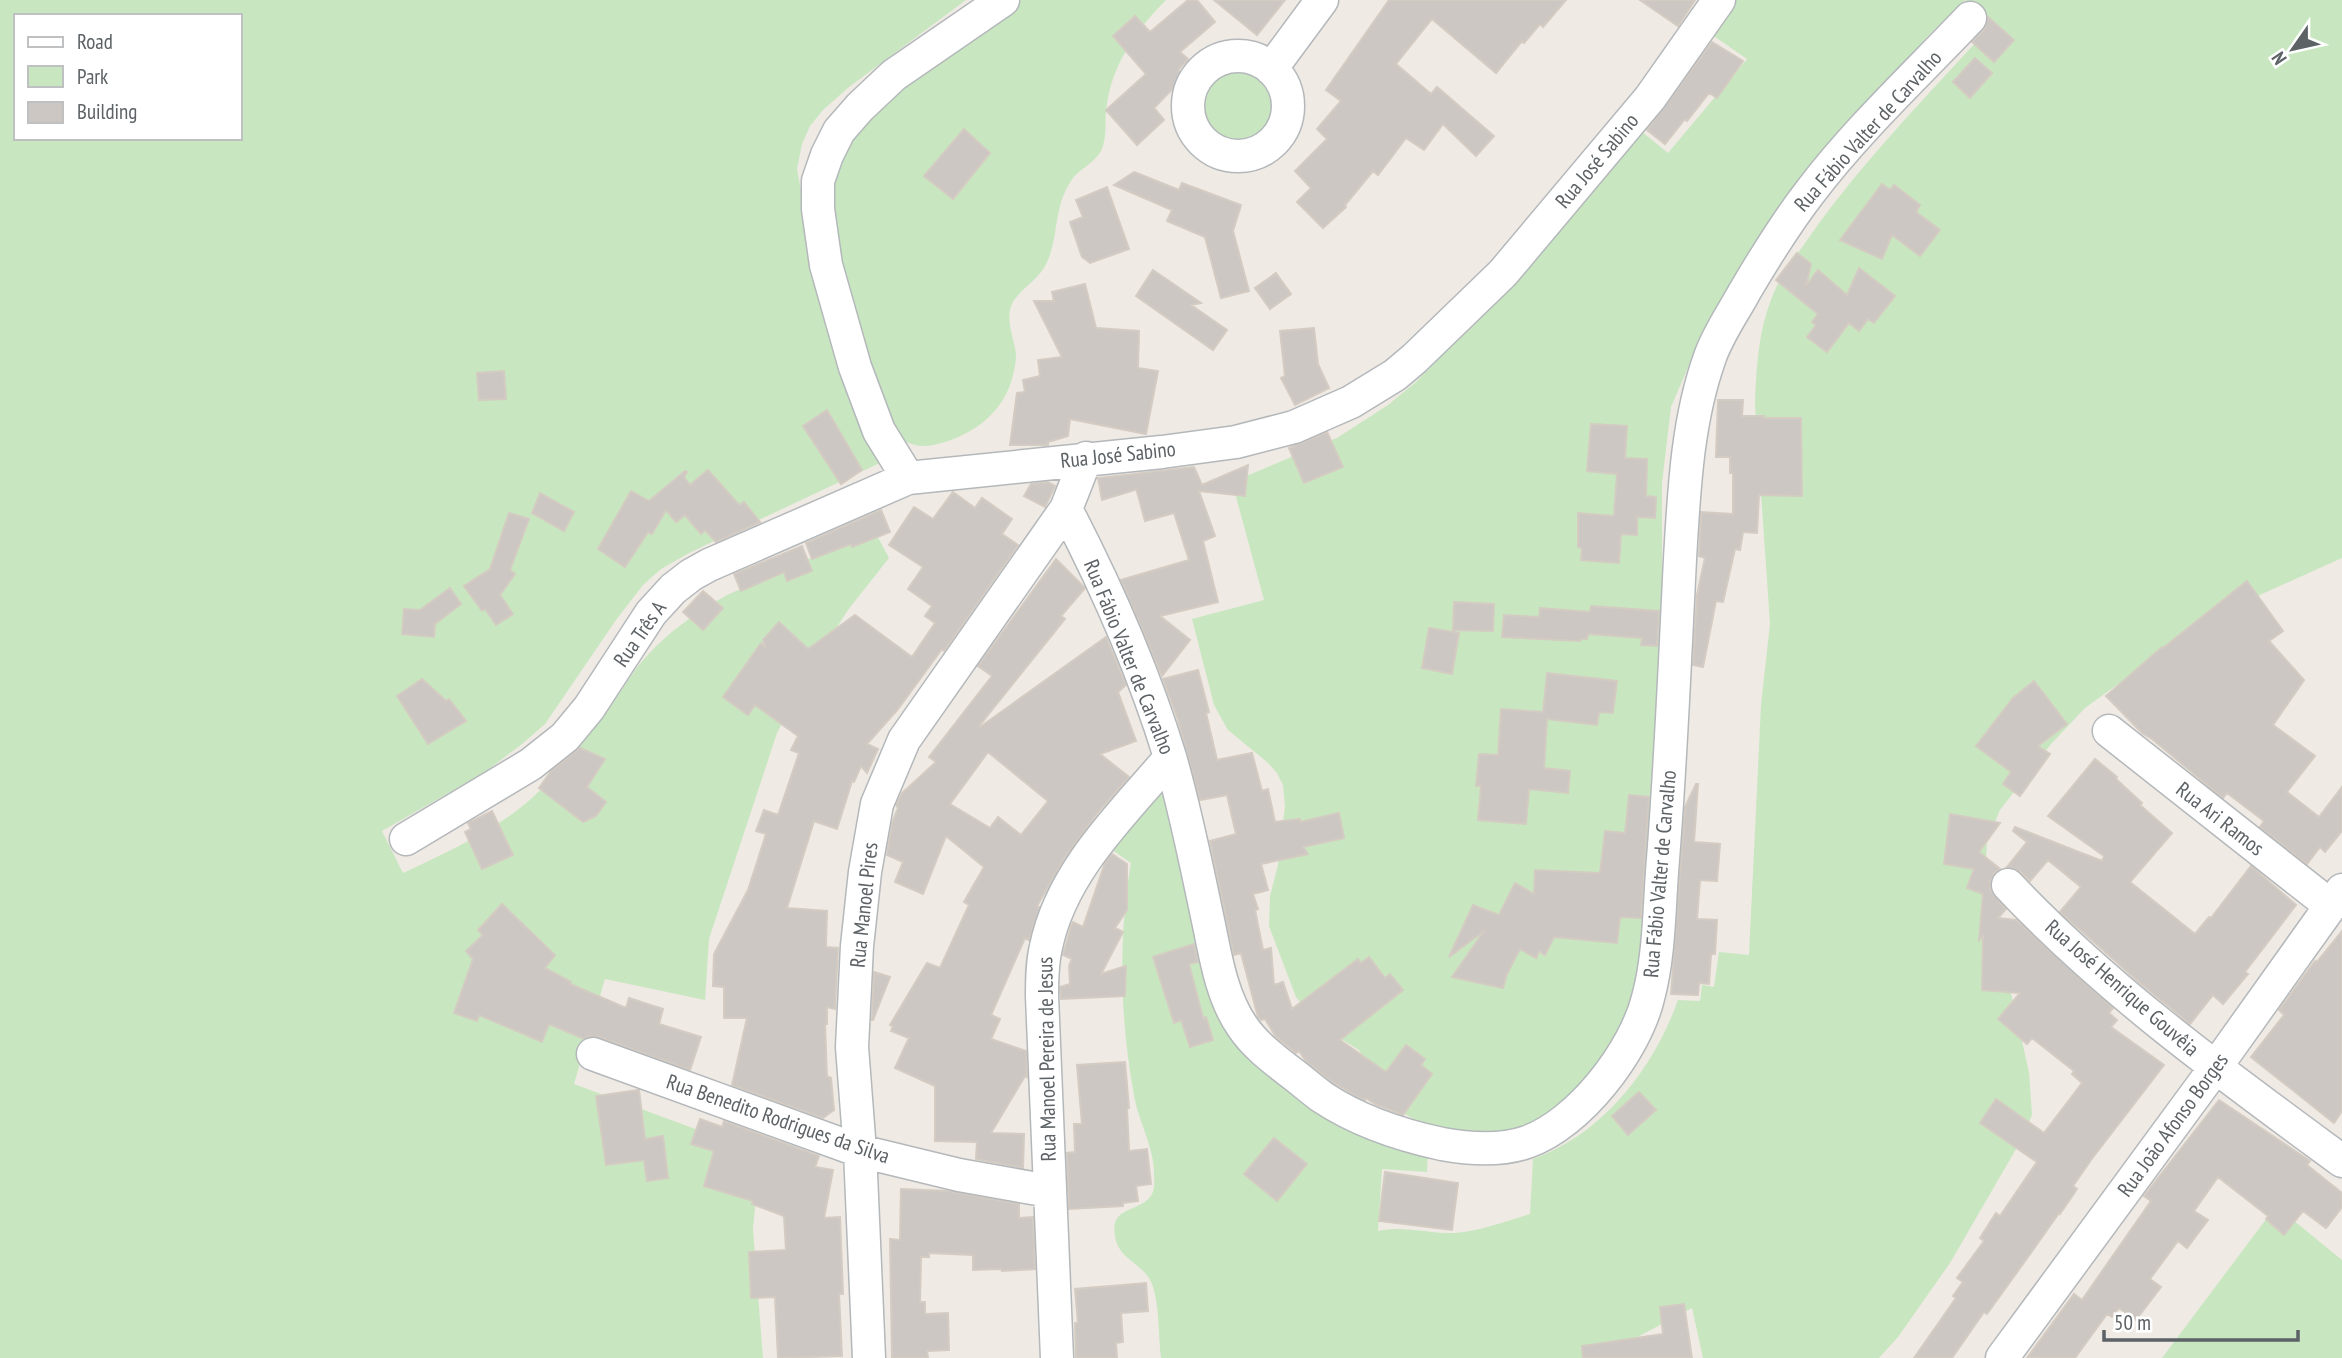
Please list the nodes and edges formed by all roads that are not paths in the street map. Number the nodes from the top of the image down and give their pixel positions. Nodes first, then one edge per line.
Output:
1 (1003, 0) edge
2 (1322, 0) edge
3 (1719, 0) edge
4 (1970, 18) dead end
5 (1271, 69) dead end
6 (1086, 458) junction
7 (908, 478) junction
8 (1066, 509) junction
9 (2109, 732) dead end
10 (1170, 758) junction
11 (406, 839) dead end
12 (2008, 885) dead end
13 (2336, 898) edge
14 (593, 1054) dead end
15 (2216, 1068) junction
16 (860, 1151) junction
17 (2342, 1161) edge
18 (1049, 1191) junction
19 (869, 1358) edge
20 (1057, 1358) edge
21 (2002, 1358) edge

1 - 7 street
2 - 5 street
3 - 6 street, Rua José Sabino
4 - 10 street, Rua Fábio Valter de Carvalho
6 - 7 street, Rua José Sabino
6 - 8 street
7 - 11 street, Rua Três A
8 - 10 street, Rua Fábio Valter de Carvalho
8 - 16 street, Rua Manoel Pires
9 - 13 street, Rua Ari Ramos
10 - 18 street, Rua Manoel Pereira de Jesus
12 - 15 street, Rua José Henrique Gouvêia
13 - 15 street, Rua João Afonso Borges
14 - 16 street, Rua Benedito Rodrigues da Silva
15 - 17 street, Rua José Henrique Gouvêia
15 - 21 street, Rua João Afonso Borges
16 - 18 street, Rua Benedito Rodrigues da Silva
16 - 19 street, Rua Manoel Pires
18 - 20 street, Rua Manoel Pereira de Jesus

